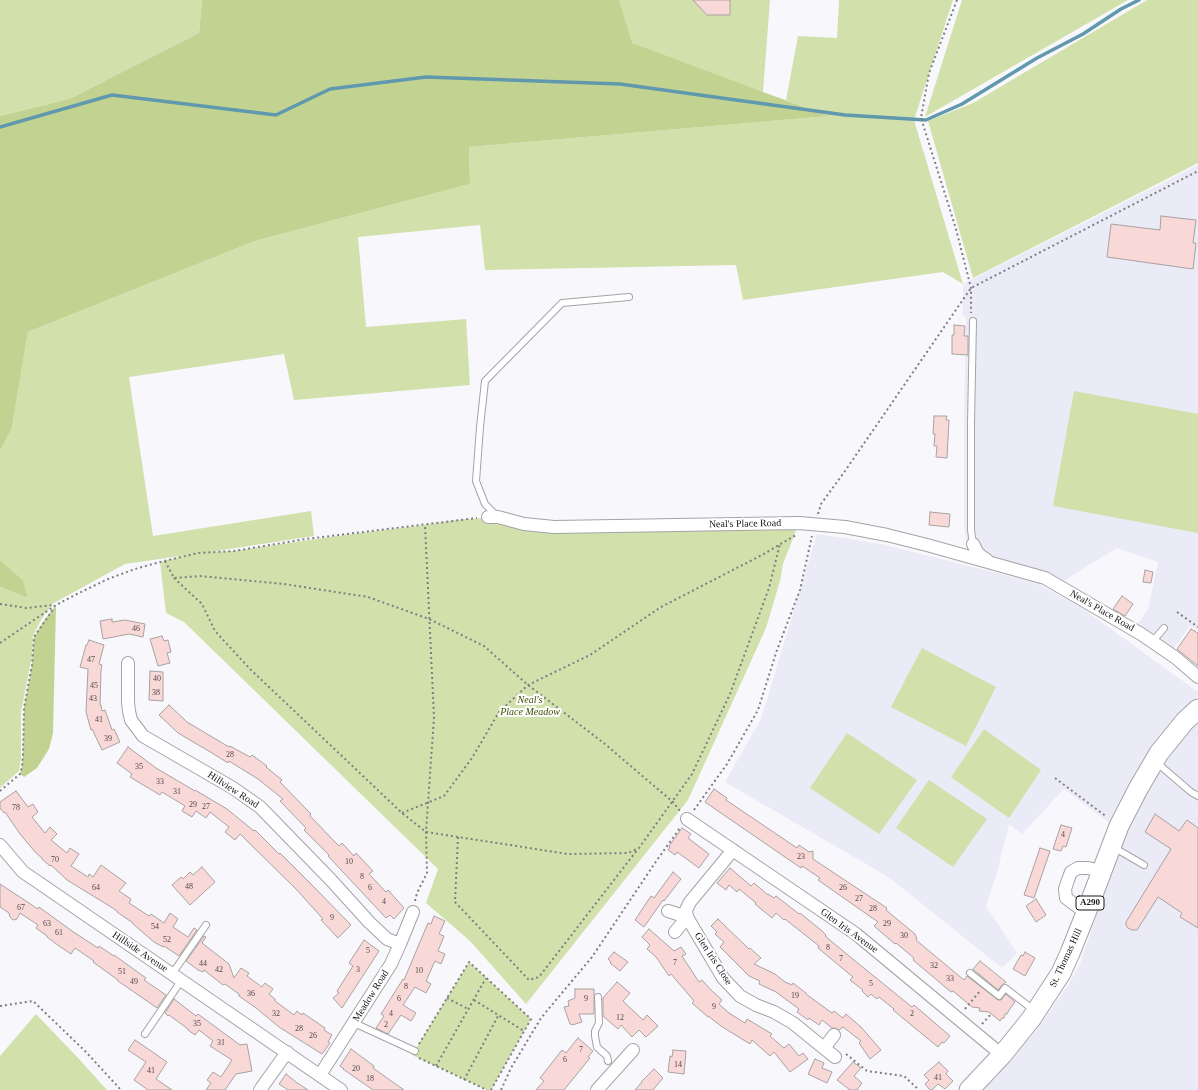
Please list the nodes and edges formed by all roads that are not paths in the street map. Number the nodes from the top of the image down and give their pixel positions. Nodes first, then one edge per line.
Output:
1 (629, 297) dead end
2 (973, 321) road end
3 (493, 517) joint
4 (973, 544) joint
5 (997, 565) junction
6 (1164, 628) dead end
7 (1153, 641) junction
8 (128, 663) dead end
9 (1198, 677) edge
10 (1198, 709) edge
11 (1154, 760) junction
12 (1198, 796) edge
13 (687, 819) dead end
14 (0, 845) edge
15 (1111, 846) junction
16 (733, 850) junction
17 (1144, 865) dead end
18 (1102, 871) junction
19 (668, 911) dead end
20 (413, 912) road end
21 (1086, 913) junction
22 (686, 917) junction
23 (206, 925) dead end
24 (675, 932) dead end
25 (400, 944) junction
26 (970, 973) dead end
27 (177, 977) junction
28 (598, 997) dead end
29 (1036, 1012) junction
30 (354, 1023) junction
31 (145, 1034) dead end
32 (834, 1035) dead end
33 (824, 1048) junction
34 (633, 1050) dead end
35 (415, 1051) road end
36 (287, 1052) junction
37 (1002, 1055) junction
38 (836, 1057) road end
39 (613, 1064) junction
40 (320, 1075) junction
41 (260, 1090) edge
42 (341, 1090) edge
43 (597, 1090) edge
44 (969, 1090) edge

1 - 3 lane
2 - 4 lane, Neal's Place Road
3 - 5 street, Neal's Place Road
4 - 5 street, Neal's Place Road
5 - 7 street, Neal's Place Road
6 - 7 lane
7 - 9 street, Neal's Place Road
8 - 25 street, Hillview Road
10 - 11 main road, St. Thomas Hill / A290
11 - 12 lane
11 - 15 main road, St. Thomas Hill / A290
13 - 16 street, Glen Iris Avenue
14 - 27 street, Hillside Avenue
15 - 17 lane
15 - 18 main road, St. Thomas Hill / A290
16 - 22 street
16 - 37 street, Glen Iris Avenue
18 - 21 main road, St. Thomas Hill / A290
18 - 21 street
19 - 22 street
20 - 25 street, Meadow Road
21 - 29 main road, St. Thomas Hill / A290
22 - 24 street
22 - 33 street, Glen Iris Close
23 - 27 lane
25 - 30 street, Meadow Road
26 - 29 lane
27 - 31 lane
27 - 36 street, Hillside Avenue
28 - 39 lane
29 - 37 main road, St. Thomas Hill / A290
30 - 35 lane
30 - 40 street, Meadow Road
32 - 33 street
33 - 38 street, Glen Iris Close
34 - 39 street
36 - 40 street, Hillside Avenue
36 - 41 street
37 - 44 main road, St. Thomas Hill / A290
39 - 43 street
40 - 42 street, Hillside Avenue

